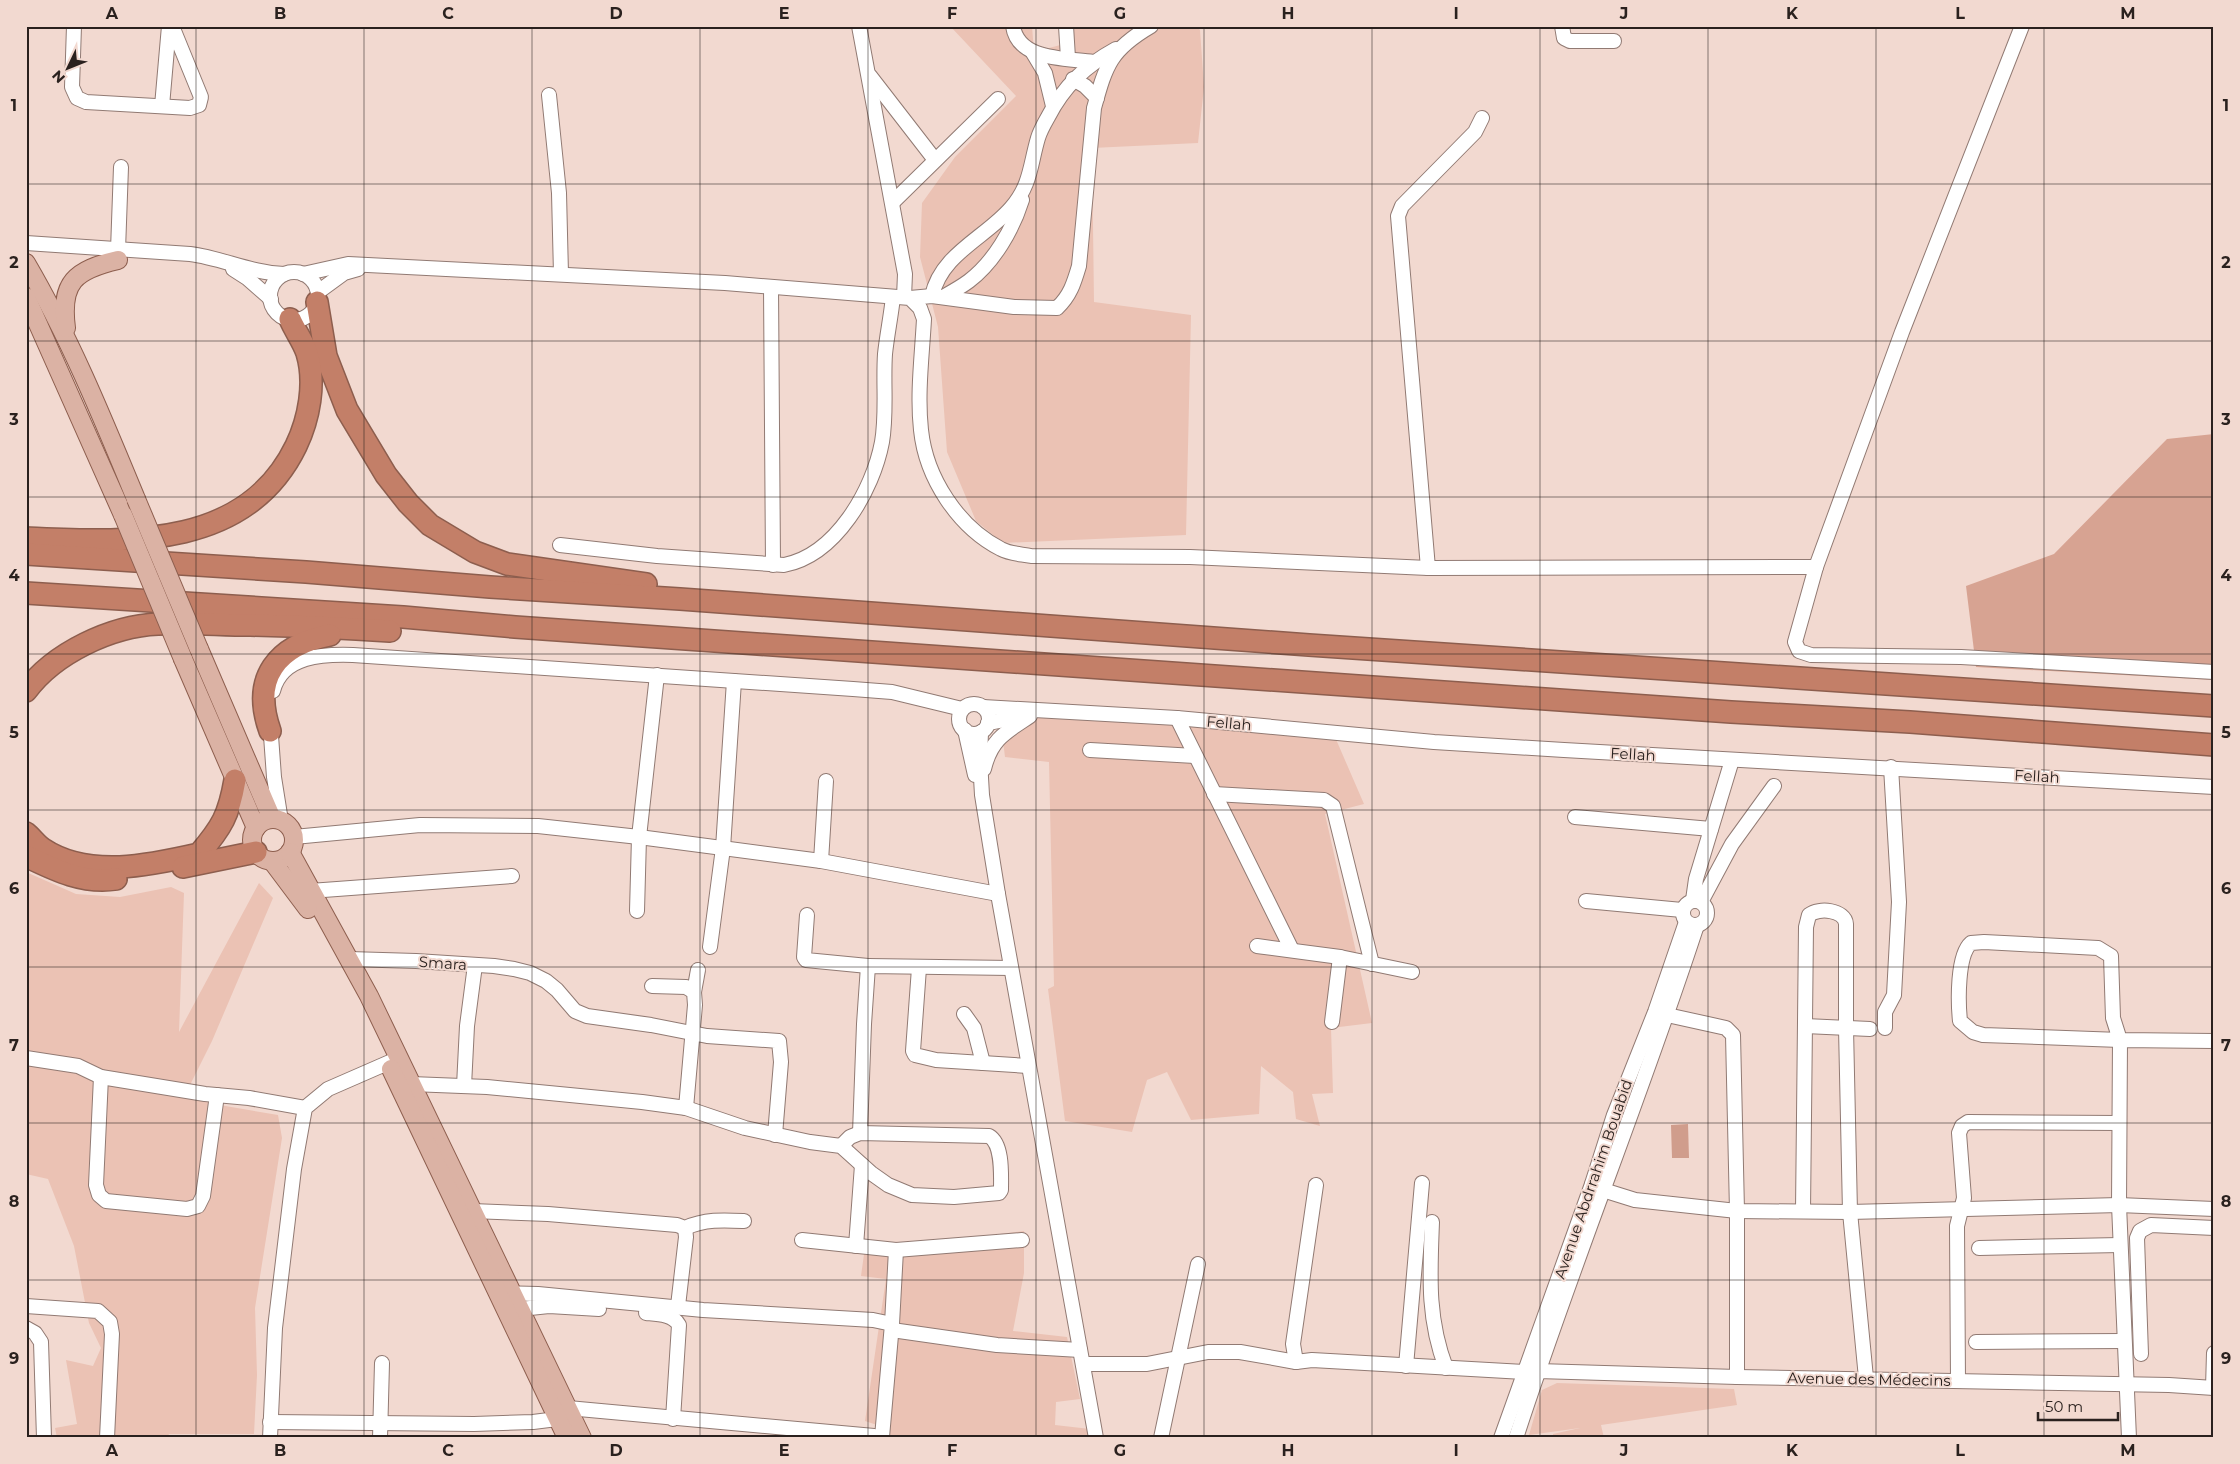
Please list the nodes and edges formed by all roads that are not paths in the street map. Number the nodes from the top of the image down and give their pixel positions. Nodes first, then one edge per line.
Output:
1 (74, 26) edge
2 (171, 26) edge
3 (1013, 26) edge
4 (1066, 26) edge
5 (1151, 26) edge
6 (1562, 26) edge
7 (2022, 26) edge
8 (857, 28) edge
9 (1614, 41) dead end
10 (1122, 45) junction
11 (1033, 53) junction
12 (1068, 58) junction
13 (1093, 62) junction
14 (869, 74) junction
15 (1073, 80) junction
16 (549, 94) dead end
17 (1097, 98) junction
18 (998, 99) dead end
19 (162, 106) junction
20 (1054, 106) junction
21 (1482, 118) dead end
22 (936, 160) junction
23 (121, 167) dead end
24 (1025, 190) junction
25 (893, 202) junction
26 (26, 243) edge
27 (26, 252) edge
28 (118, 255) junction
29 (26, 263) edge
30 (368, 265) junction
31 (284, 274) junction
32 (303, 274) junction
33 (561, 274) junction
34 (771, 287) junction
35 (26, 297) edge
36 (317, 297) junction
37 (903, 297) junction
38 (937, 297) junction
39 (270, 299) junction
40 (290, 319) junction
41 (68, 341) junction
42 (26, 538) edge
43 (560, 545) dead end
44 (26, 554) edge
45 (773, 565) junction
46 (1816, 567) junction
47 (1428, 568) junction
48 (26, 593) edge
49 (824, 609) junction
50 (515, 627) junction
51 (362, 629) junction
52 (2214, 672) edge
53 (657, 675) junction
54 (734, 681) junction
55 (26, 691) edge
56 (2214, 706) edge
57 (983, 708) junction
58 (962, 709) junction
59 (1053, 712) junction
60 (1030, 716) junction
61 (1177, 718) junction
62 (984, 728) junction
63 (964, 730) junction
64 (270, 731) junction
65 (2214, 744) edge
66 (1090, 750) dead end
67 (1195, 756) junction
68 (1732, 760) junction
69 (1892, 767) junction
70 (235, 780) junction
71 (826, 781) dead end
72 (1774, 786) dead end
73 (2214, 787) edge
74 (982, 788) junction
75 (1214, 794) junction
76 (1575, 817) dead end
77 (276, 820) junction
78 (1711, 829) junction
79 (26, 833) edge
80 (640, 837) junction
81 (259, 845) junction
82 (292, 845) junction
83 (723, 848) junction
84 (199, 854) junction
85 (26, 856) edge
86 (821, 861) junction
87 (512, 876) dead end
88 (310, 890) junction
89 (998, 894) junction
90 (1586, 901) dead end
91 (637, 911) dead end
92 (1692, 912) junction
93 (807, 915) dead end
94 (1257, 946) dead end
95 (710, 947) dead end
96 (1292, 950) junction
97 (1340, 957) junction
98 (349, 959) junction
99 (1372, 964) junction
100 (475, 965) junction
101 (868, 966) junction
102 (919, 968) junction
103 (1011, 968) junction
104 (698, 970) dead end
105 (1412, 972) dead end
106 (652, 986) dead end
107 (694, 992) junction
108 (964, 1014) dead end
109 (1661, 1014) junction
110 (1332, 1022) dead end
111 (1805, 1026) junction
112 (1846, 1028) junction
113 (1885, 1028) dead end
114 (1870, 1029) dead end
115 (691, 1031) junction
116 (2120, 1040) junction
117 (2214, 1041) edge
118 (26, 1058) edge
119 (394, 1060) junction
120 (983, 1063) junction
121 (1028, 1066) junction
122 (101, 1077) junction
123 (406, 1085) junction
124 (464, 1086) junction
125 (217, 1095) junction
126 (305, 1108) junction
127 (686, 1108) junction
128 (1614, 1115) junction
129 (1628, 1119) junction
130 (2119, 1123) junction
131 (860, 1133) junction
132 (775, 1135) junction
133 (841, 1146) junction
134 (866, 1169) junction
135 (1422, 1183) dead end
136 (1316, 1185) dead end
137 (1597, 1187) junction
138 (2119, 1205) junction
139 (1961, 1208) junction
140 (2214, 1210) edge
141 (472, 1211) junction
142 (1737, 1211) junction
143 (1803, 1211) junction
144 (1850, 1212) junction
145 (744, 1221) dead end
146 (1432, 1222) dead end
147 (685, 1228) junction
148 (2214, 1228) edge
149 (802, 1240) dead end
150 (1022, 1240) dead end
151 (2120, 1245) junction
152 (856, 1246) junction
153 (1979, 1248) dead end
154 (896, 1250) junction
155 (1198, 1264) dead end
156 (509, 1302) junction
157 (26, 1306) edge
158 (678, 1306) junction
159 (892, 1327) junction
160 (26, 1328) edge
161 (2124, 1341) junction
162 (1976, 1342) dead end
163 (1080, 1350) junction
164 (2214, 1353) edge
165 (2141, 1354) dead end
166 (1177, 1359) junction
167 (1296, 1362) junction
168 (382, 1363) dead end
169 (1083, 1364) junction
170 (1406, 1366) junction
171 (1446, 1368) junction
172 (1531, 1372) junction
173 (1737, 1377) junction
174 (1866, 1378) junction
175 (1958, 1380) junction
176 (2126, 1384) junction
177 (2213, 1388) edge
178 (560, 1413) junction
179 (672, 1419) junction
180 (270, 1422) junction
181 (380, 1423) junction
182 (880, 1437) edge
183 (44, 1438) edge
184 (107, 1438) edge
185 (270, 1438) edge
186 (380, 1438) edge
187 (566, 1438) edge
188 (582, 1438) edge
189 (1096, 1438) edge
190 (1162, 1438) edge
191 (1501, 1438) edge
192 (1516, 1438) edge
193 (2129, 1438) edge

1 - 19 street
2 - 19 street
2 - 19 street
3 - 11 street
4 - 12 street
5 - 10 street
6 - 9 street
7 - 46 street
8 - 14 street
10 - 13 street
10 - 17 street
11 - 12 street
11 - 20 street
12 - 13 street
13 - 15 street
14 - 22 street
14 - 25 street
15 - 17 street
15 - 20 street
16 - 33 street
17 - 38 street
18 - 22 street
20 - 24 street
21 - 47 street
22 - 25 street
23 - 28 street
24 - 38 street
24 - 38 street
25 - 37 street
26 - 28 street
27 - 28 street
28 - 31 street
28 - 39 street
28 - 41 main road
29 - 41 main road
30 - 32 street
30 - 33 street
30 - 36 street
31 - 32 street
31 - 39 street
32 - 36 street
33 - 34 street
34 - 37 street
34 - 45 street
35 - 70 main road, bridge
36 - 40 street
36 - 49 highway
37 - 38 street
37 - 45 street
37 - 47 street
39 - 40 street
40 - 42 highway
41 - 77 main road, bridge
43 - 45 street
44 - 49 highway
46 - 47 street
46 - 52 street
48 - 50 highway
49 - 56 highway
50 - 51 highway
50 - 65 highway
51 - 55 highway
51 - 64 highway
53 - 54 street, Fellah
53 - 64 street, Fellah
53 - 80 street
54 - 58 street, Fellah
54 - 83 street
57 - 58 street, Fellah
57 - 59 street, Fellah
57 - 62 street
58 - 63 street
59 - 60 street, Fellah
59 - 61 street, Fellah
60 - 62 street, Fellah
60 - 74 street
61 - 67 street
61 - 68 street, Fellah
62 - 63 street, Fellah
62 - 74 street
63 - 74 street
64 - 77 street, Fellah
66 - 67 street
67 - 75 street
68 - 69 street, Fellah
68 - 78 street
69 - 73 street, Fellah
69 - 113 street
70 - 81 main road
70 - 84 highway
71 - 86 street
72 - 92 street, Avenue Abdrrahim Bouabid
74 - 89 street
75 - 96 street
75 - 99 street
76 - 78 street
77 - 81 main road
77 - 82 main road
78 - 92 street
79 - 84 highway
80 - 82 street
80 - 83 street
80 - 91 street
81 - 82 main road
81 - 84 highway
81 - 85 highway
81 - 119 main road
82 - 88 main road
83 - 86 street
83 - 95 street
86 - 89 street
87 - 88 street
88 - 98 main road
89 - 103 street
90 - 92 street
92 - 109 street, Avenue Abdrrahim Bouabid
93 - 101 street
94 - 96 street
96 - 97 street
97 - 99 street
97 - 110 street
98 - 100 street, Smara
98 - 119 main road
99 - 105 street
100 - 115 street
100 - 124 street, Smara
101 - 102 street
101 - 131 street
102 - 103 street
102 - 120 street
103 - 121 street
104 - 107 street
106 - 107 street
107 - 115 street
108 - 120 street
109 - 128 street, Avenue Abdrrahim Bouabid
109 - 129 street, Avenue Abdrrahim Bouabid
109 - 142 street
111 - 112 street
111 - 112 street
111 - 143 street
112 - 114 street
112 - 144 street
115 - 127 street
115 - 132 street
116 - 116 street
116 - 117 street
116 - 130 street
118 - 122 street
119 - 123 main road
119 - 126 street
120 - 121 street
121 - 163 street
122 - 125 street
122 - 125 street
123 - 124 street
123 - 141 main road
123 - 156 main road
124 - 127 street
125 - 126 street
126 - 180 street
127 - 132 street
128 - 129 street
128 - 137 street, Avenue Abdrrahim Bouabid
129 - 137 street, Avenue Abdrrahim Bouabid
130 - 138 street
130 - 139 street
131 - 133 street
131 - 134 street
132 - 133 street
133 - 134 street
134 - 152 street
135 - 170 street
136 - 167 street
137 - 142 street
137 - 172 street, Avenue Abdrrahim Bouabid
138 - 139 street
138 - 140 street
138 - 151 street
139 - 144 street
139 - 175 street
141 - 147 street
141 - 156 main road
142 - 143 street
142 - 173 street
143 - 144 street
144 - 174 street
145 - 147 street
146 - 171 street
147 - 158 street
148 - 165 street
149 - 152 street
150 - 154 street
151 - 153 street
151 - 161 street
152 - 154 street
154 - 159 street
155 - 166 street
156 - 158 street
156 - 178 main road
156 - 179 street
157 - 184 street
158 - 159 street
159 - 163 street
159 - 182 street
160 - 183 street
161 - 162 street
161 - 176 street
163 - 169 street
164 - 177 street
166 - 167 street, Avenue des Médecins
166 - 169 street, Avenue des Médecins
166 - 190 street
167 - 170 street, Avenue des Médecins
168 - 181 street
169 - 189 street
170 - 171 street, Avenue des Médecins
171 - 172 street, Avenue des Médecins
172 - 173 street, Avenue des Médecins
172 - 191 street, Avenue Abdrrahim Bouabid
172 - 192 street, Avenue Abdrrahim Bouabid
173 - 174 street, Avenue des Médecins
174 - 175 street, Avenue des Médecins
175 - 176 street, Avenue des Médecins
176 - 177 street, Avenue des Médecins
176 - 193 street
178 - 179 street
178 - 181 street
178 - 187 main road
178 - 188 main road
179 - 182 street
180 - 181 street
180 - 185 street
181 - 186 street

